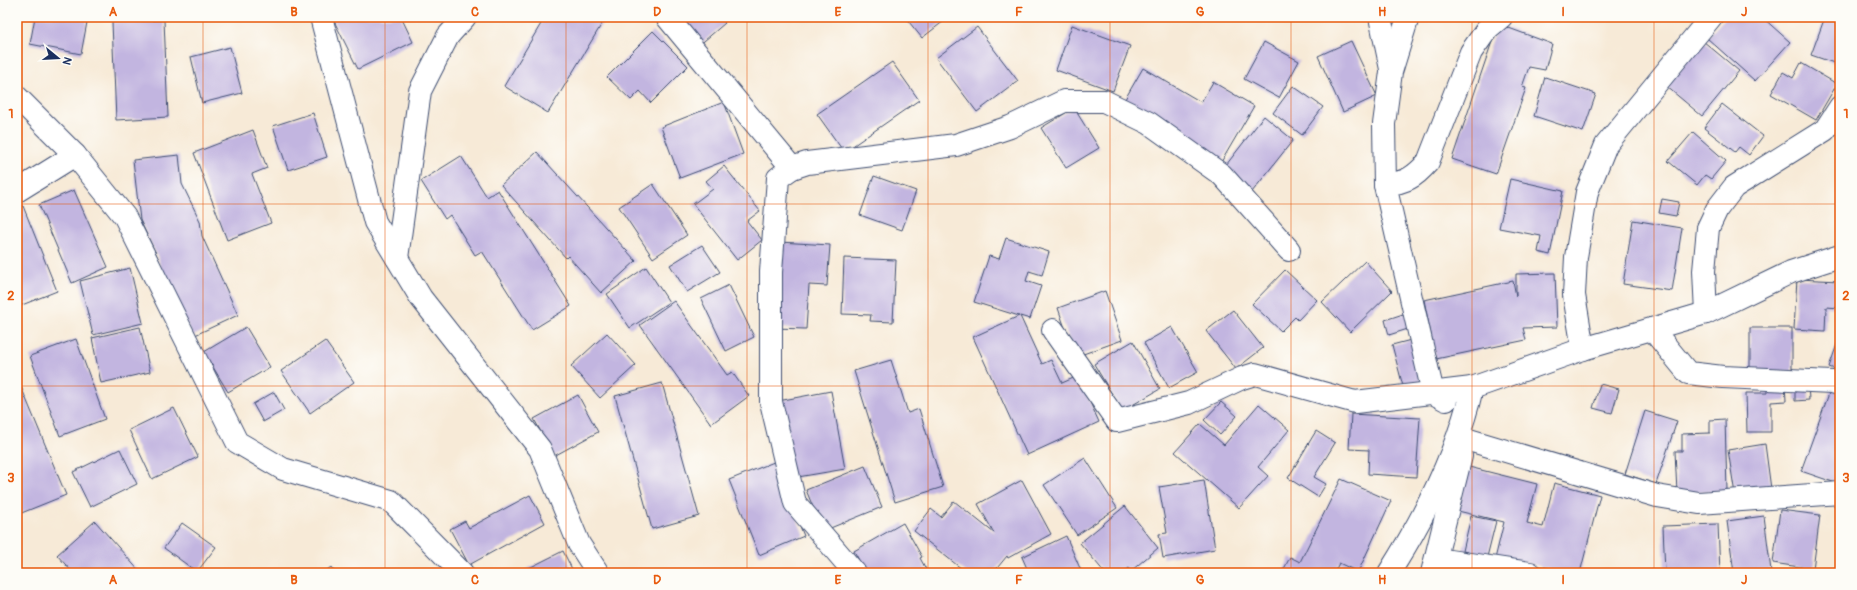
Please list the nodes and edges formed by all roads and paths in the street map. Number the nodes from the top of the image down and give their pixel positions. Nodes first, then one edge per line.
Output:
1 (321, 17) edge
2 (465, 17) edge
3 (667, 17) edge
4 (1380, 17) edge
5 (1408, 17) edge
6 (1501, 17) edge
7 (1711, 17) edge
8 (1391, 72) junction
9 (17, 97) edge
10 (1840, 107) edge
11 (75, 155) junction
12 (792, 168) junction
13 (1385, 185) junction
14 (17, 191) edge
15 (1289, 250) dead end
16 (1840, 256) edge
17 (396, 258) junction
18 (1816, 264) junction
19 (1840, 272) edge
20 (1706, 313) junction
21 (1053, 330) dead end
22 (1652, 330) junction
23 (1583, 349) junction
24 (1840, 384) edge
25 (1472, 388) junction
26 (1433, 393) junction
27 (1467, 410) junction
28 (1462, 438) junction
29 (1840, 494) edge
30 (1434, 566) edge
31 (462, 573) edge
32 (598, 573) edge
33 (855, 573) edge
34 (1389, 573) edge
35 (1530, 573) edge

1 - 17 street
2 - 17 street
3 - 12 street
4 - 8 street
5 - 8 street
6 - 13 street
7 - 23 street
8 - 13 street
9 - 11 street
10 - 20 street
11 - 14 street
11 - 31 street
12 - 15 street
12 - 33 street
13 - 26 street
16 - 18 street
17 - 32 street
18 - 19 street
18 - 20 street
20 - 22 street
21 - 26 street
22 - 23 street
22 - 24 street
23 - 25 street
25 - 26 street
25 - 27 street
26 - 27 street
27 - 28 street
28 - 29 street
28 - 30 street
28 - 34 street
30 - 35 street

